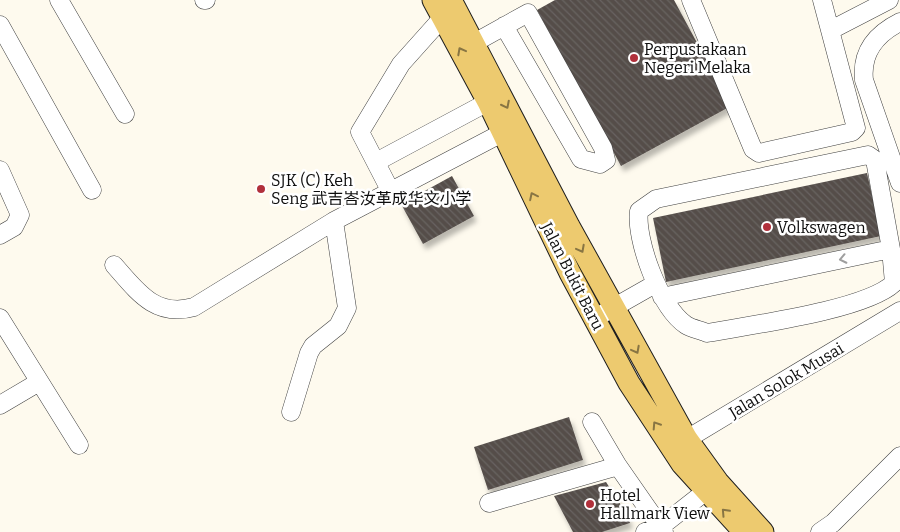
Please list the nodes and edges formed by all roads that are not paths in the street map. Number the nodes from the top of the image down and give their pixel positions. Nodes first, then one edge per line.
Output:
1 (58, 0) edge
2 (690, 0) edge
3 (822, 0) edge
4 (889, 0) edge
5 (442, 6) edge
6 (900, 22) edge
7 (0, 25) edge
8 (504, 26) junction
9 (831, 30) junction
10 (474, 43) junction
11 (488, 102) junction
12 (125, 114) dead end
13 (502, 132) junction
14 (376, 162) junction
15 (0, 170) edge
16 (900, 183) edge
17 (92, 190) dead end
18 (390, 190) junction
19 (334, 221) junction
20 (0, 235) edge
21 (891, 249) junction
22 (114, 265) dead end
23 (658, 291) junction
24 (613, 308) junction
25 (900, 311) edge
26 (0, 318) edge
27 (594, 318) junction
28 (39, 382) junction
29 (0, 406) edge
30 (291, 412) dead end
31 (592, 422) dead end
32 (79, 445) dead end
33 (680, 445) junction
34 (900, 456) edge
35 (618, 466) junction
36 (712, 487) junction
37 (489, 503) dead end
38 (656, 531) edge
39 (744, 532) edge
40 (763, 532) edge
41 (820, 532) edge

1 - 12 street
2 - 9 street
3 - 9 street
4 - 9 street
5 - 10 main road, Jalan Bukit Baru
11 -> 5 main road, Jalan Bukit Baru
5 - 14 street
6 - 16 street
7 - 17 street
8 - 8 street
8 - 10 street
10 -> 24 main road, Jalan Bukit Baru
11 - 13 main road, Jalan Bukit Baru
11 - 14 street
13 - 18 street
27 -> 13 main road, Jalan Bukit Baru
14 - 18 street
15 - 20 street
18 - 19 street
19 - 22 street
19 - 30 street
21 -> 23 street
21 - 23 street
21 - 23 street
23 - 24 street
24 - 27 street
24 -> 33 main road, Jalan Bukit Baru
25 - 33 street, Jalan Solok Musai
26 - 28 street
33 -> 27 main road, Jalan Bukit Baru
28 - 29 street
28 - 32 street
31 - 35 street
33 - 36 main road, Jalan Bukit Baru
34 - 41 street
35 - 37 street
35 - 38 street
36 - 38 street
39 -> 36 main road, Jalan Bukit Baru
36 - 40 main road, Jalan Bukit Baru

